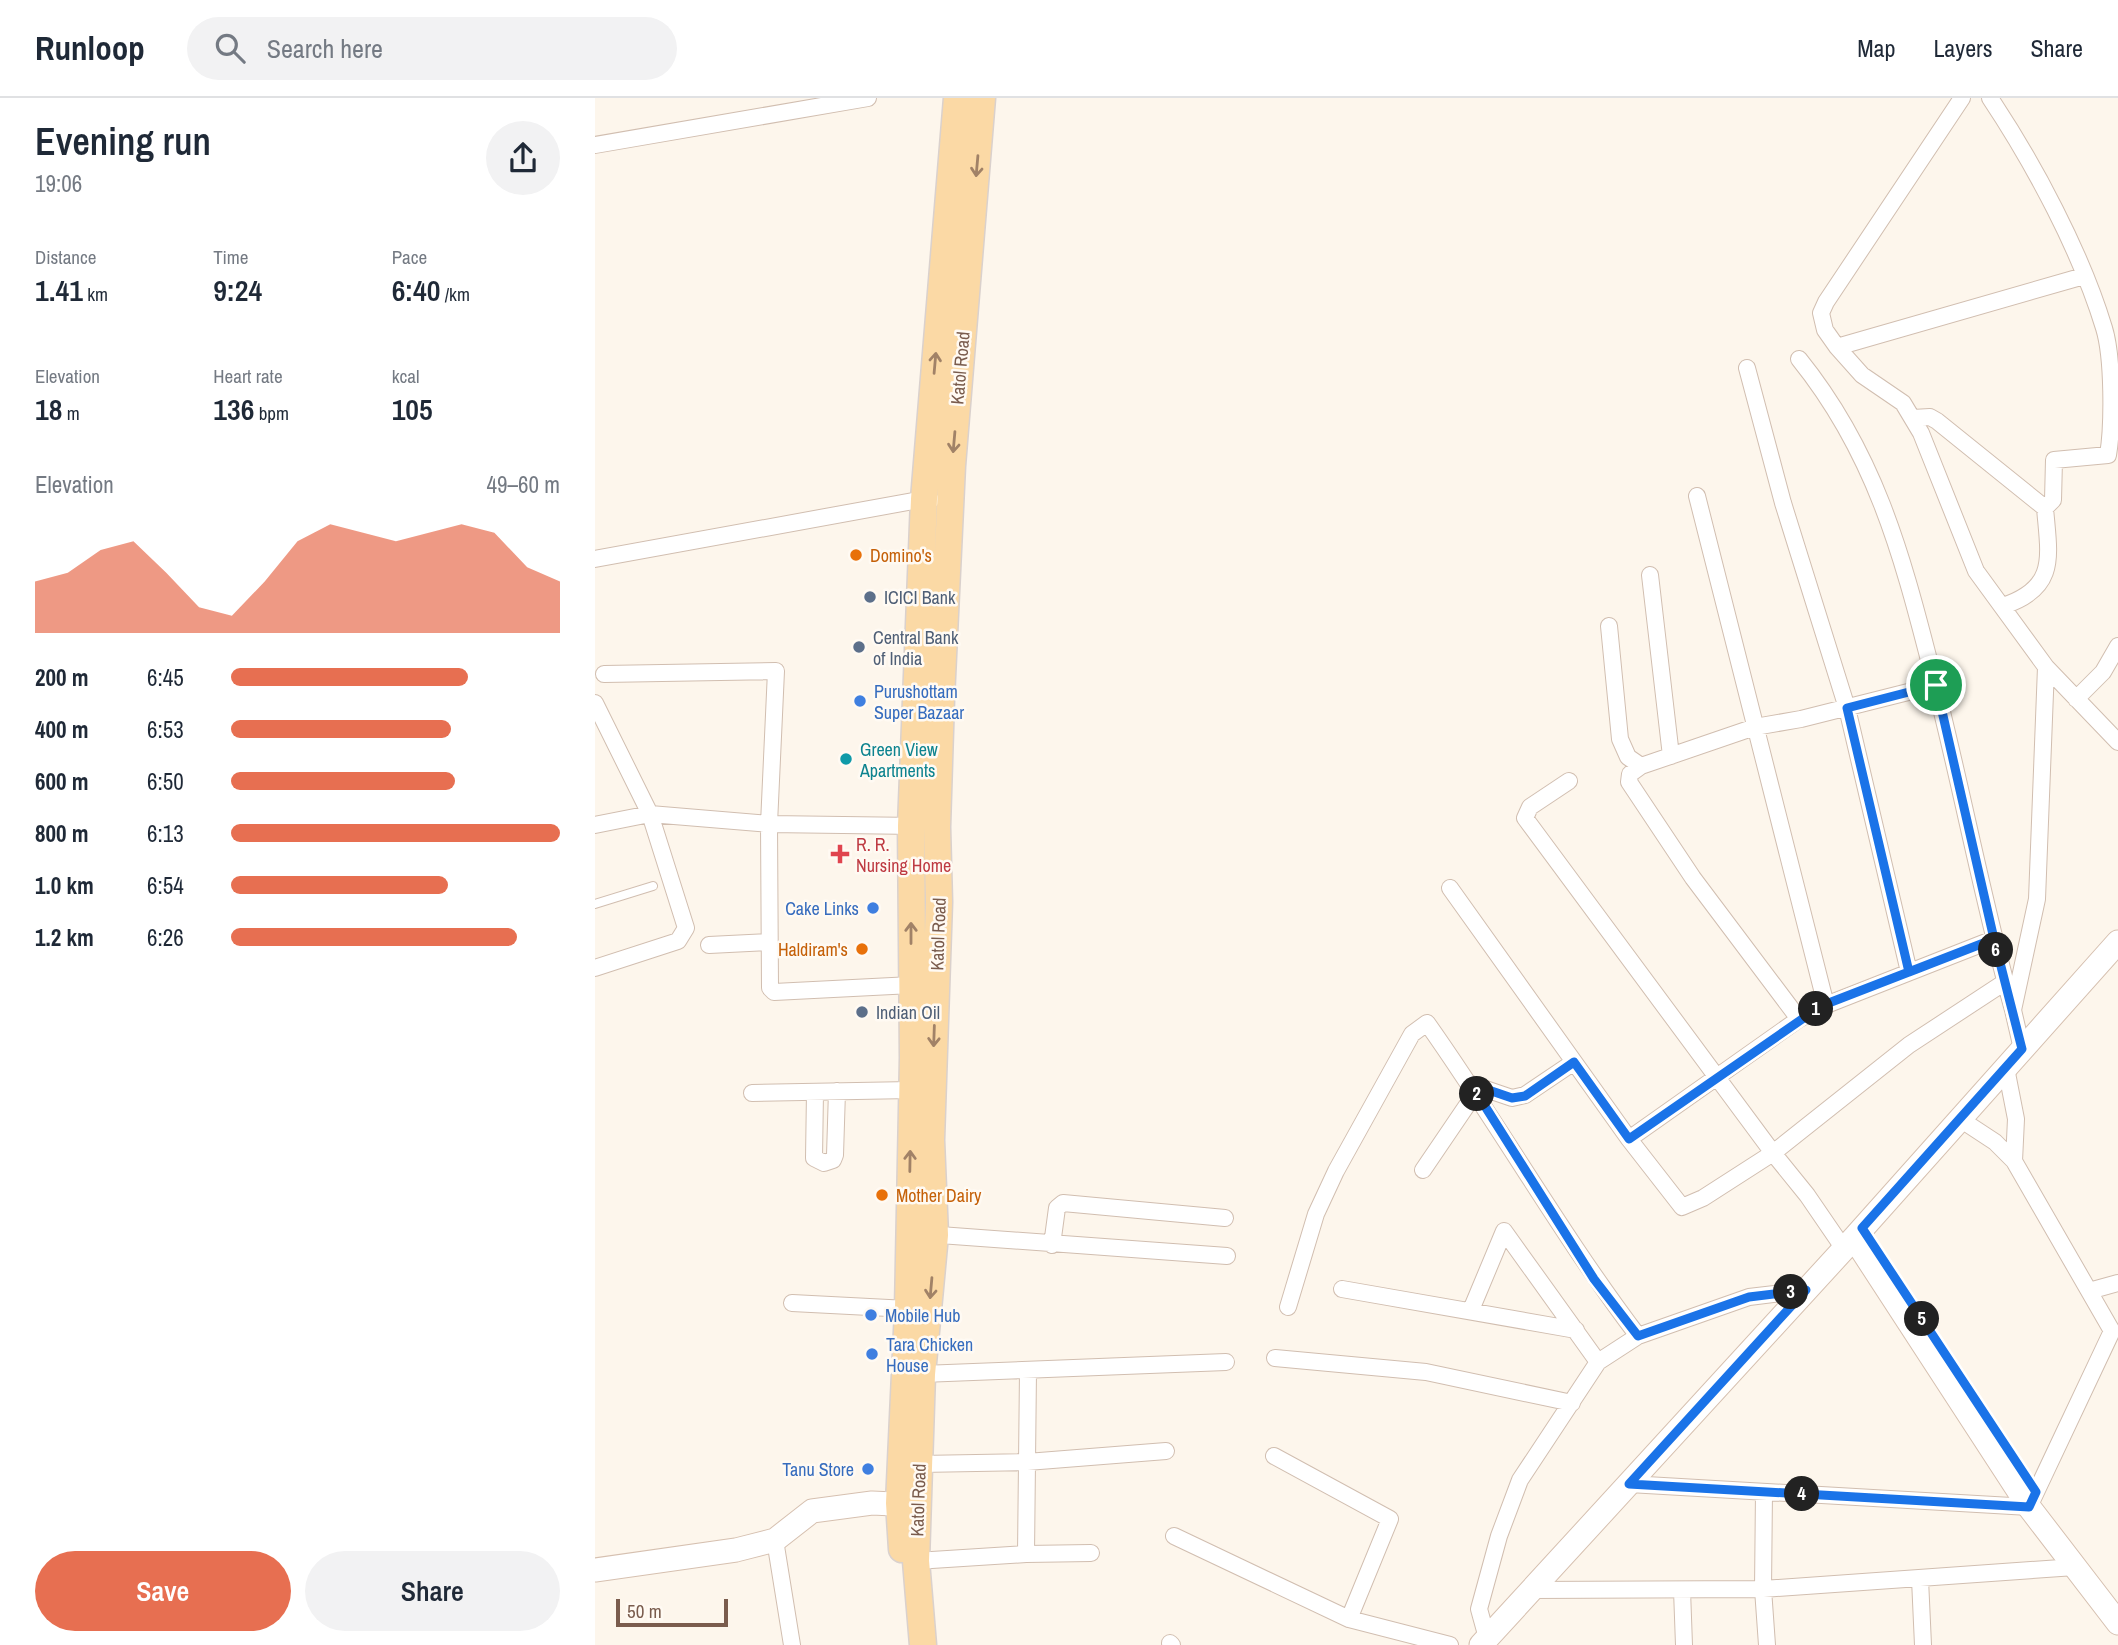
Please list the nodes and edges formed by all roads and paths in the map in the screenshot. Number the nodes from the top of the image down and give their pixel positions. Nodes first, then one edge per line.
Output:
1 (868, 98) edge
2 (957, 98) edge
3 (982, 98) edge
4 (1962, 98) edge
5 (1990, 98) edge
6 (595, 145) edge
7 (2084, 276) junction
8 (1837, 347) junction
9 (1799, 359) dead end
10 (1747, 368) dead end
11 (1913, 418) junction
12 (2113, 461) edge
13 (1697, 496) dead end
14 (924, 499) junction
15 (950, 504) junction
16 (2045, 508) junction
17 (595, 559) edge
18 (1650, 576) dead end
19 (2003, 606) junction
20 (1609, 626) dead end
21 (2118, 646) edge
22 (2046, 667) junction
23 (604, 674) dead end
24 (1936, 685) junction
25 (2075, 699) junction
26 (595, 703) edge
27 (1847, 708) junction
28 (1755, 727) junction
29 (2118, 742) edge
30 (1671, 756) junction
31 (1641, 766) junction
32 (1569, 780) dead end
33 (650, 814) junction
34 (769, 824) junction
35 (595, 825) edge
36 (924, 826) junction
37 (653, 886) dead end
38 (1450, 888) dead end
39 (595, 904) edge
40 (1994, 939) junction
41 (768, 942) junction
42 (2118, 942) edge
43 (709, 945) dead end
44 (595, 968) edge
45 (1909, 972) junction
46 (2005, 982) junction
47 (912, 985) junction
48 (1826, 1004) junction
49 (2013, 1010) junction
50 (1799, 1019) junction
51 (2022, 1049) junction
52 (1574, 1062) junction
53 (2006, 1068) junction
54 (1717, 1078) junction
55 (1473, 1088) junction
56 (911, 1090) junction
57 (837, 1091) junction
58 (815, 1092) junction
59 (752, 1093) dead end
60 (1960, 1119) junction
61 (1629, 1139) junction
62 (1773, 1153) junction
63 (2014, 1161) junction
64 (1423, 1170) dead end
65 (1225, 1218) dead end
66 (922, 1234) junction
67 (1853, 1238) junction
68 (1052, 1245) junction
69 (1227, 1256) dead end
70 (2118, 1283) edge
71 (1342, 1289) dead end
72 (1806, 1290) junction
73 (2089, 1291) junction
74 (792, 1303) dead end
75 (1288, 1307) dead end
76 (908, 1308) junction
77 (1471, 1310) junction
78 (1576, 1331) junction
79 (1638, 1336) junction
80 (2114, 1340) edge
81 (1275, 1358) dead end
82 (1226, 1362) dead end
83 (1598, 1362) junction
84 (1028, 1371) junction
85 (922, 1374) junction
86 (1572, 1402) junction
87 (1166, 1451) dead end
88 (1274, 1456) dead end
89 (1027, 1462) junction
90 (920, 1464) junction
91 (1629, 1484) junction
92 (1764, 1492) junction
93 (2032, 1500) junction
94 (909, 1505) junction
95 (1174, 1536) dead end
96 (775, 1540) junction
97 (1091, 1553) dead end
98 (1026, 1554) junction
99 (916, 1561) junction
100 (2075, 1567) junction
101 (595, 1570) edge
102 (1920, 1579) junction
103 (1763, 1589) junction
104 (1531, 1590) junction
105 (1682, 1590) junction
106 (2118, 1600) edge
107 (1349, 1619) junction
108 (2118, 1623) edge
109 (1484, 1641) edge
110 (792, 1645) edge
111 (907, 1645) edge
112 (923, 1645) edge
113 (1450, 1645) edge
114 (1684, 1645) edge
115 (1767, 1645) edge
116 (1923, 1645) edge

1 - 6 street
14 -> 2 main road, Katol Road
3 -> 15 main road, Katol Road
4 - 8 street
5 - 7 street
7 - 8 street
7 - 12 street
8 - 11 street
9 - 24 street
10 - 27 street
11 - 16 street
11 - 19 street
12 - 16 street
13 - 28 street
14 - 15 street
14 - 17 street
14 - 36 main road, Katol Road
15 - 36 main road, Katol Road
16 - 19 street
18 - 30 street
19 - 22 street
20 - 31 street
21 - 25 street
22 - 25 street
22 - 49 street
23 - 34 street
24 - 27 street
24 - 40 street
25 - 29 street
26 - 33 street
27 - 28 street
27 - 45 street
28 - 30 street
28 - 48 street
30 - 31 street
31 - 50 street
32 - 54 street
33 - 34 street
33 - 35 street
33 - 44 street
34 - 36 street
34 - 41 street
47 -> 36 main road, Katol Road
36 -> 66 main road, Katol Road
37 - 39 lane
38 - 52 street
40 - 45 street
40 - 46 street
41 - 43 street
41 - 47 street
42 - 51 street
45 - 48 street
46 - 49 street
46 - 62 street
47 - 56 main road, Katol Road
48 - 50 street
49 - 51 street
50 - 54 street
51 - 53 street
52 - 55 street
52 - 61 street
53 - 60 street
53 - 63 street
54 - 61 street
54 - 62 street
55 - 64 street
55 - 75 street
55 - 79 street
56 - 57 street
66 -> 56 main road, Katol Road
57 - 58 street
57 - 58 street
58 - 59 street
60 - 63 street
60 - 67 street
61 - 62 street
62 - 67 street
63 - 73 street
65 - 68 street
66 - 68 street
66 - 76 main road, Katol Road
66 -> 85 main road, Katol Road
67 - 72 street
67 - 93 street
68 - 69 street
70 - 73 street
71 - 77 street
72 - 79 street
72 - 91 street
73 - 80 street
74 - 76 street
76 - 94 main road, Katol Road
77 - 78 street
77 - 78 street
78 - 83 street
79 - 83 street
80 - 93 street
81 - 86 street
82 - 84 street
83 - 86 street
84 - 85 street
84 - 89 street
85 - 90 main road, Katol Road
86 - 109 street
87 - 89 street
88 - 107 street
89 - 90 street
89 - 98 street
90 - 94 main road, Katol Road
91 - 92 street
91 - 104 street
92 - 93 street
92 - 103 street
93 - 100 street
93 - 106 street
94 - 96 street
94 - 99 main road, Katol Road
94 - 111 main road, Katol Road
95 - 107 street
96 - 101 street
96 - 110 street
97 - 98 street
98 - 99 street
99 - 112 main road, Katol Road
100 - 102 street
100 - 108 street
102 - 103 street
102 - 116 street
103 - 105 street
103 - 115 street
104 - 105 street
104 - 109 street
105 - 114 street
107 - 113 street

